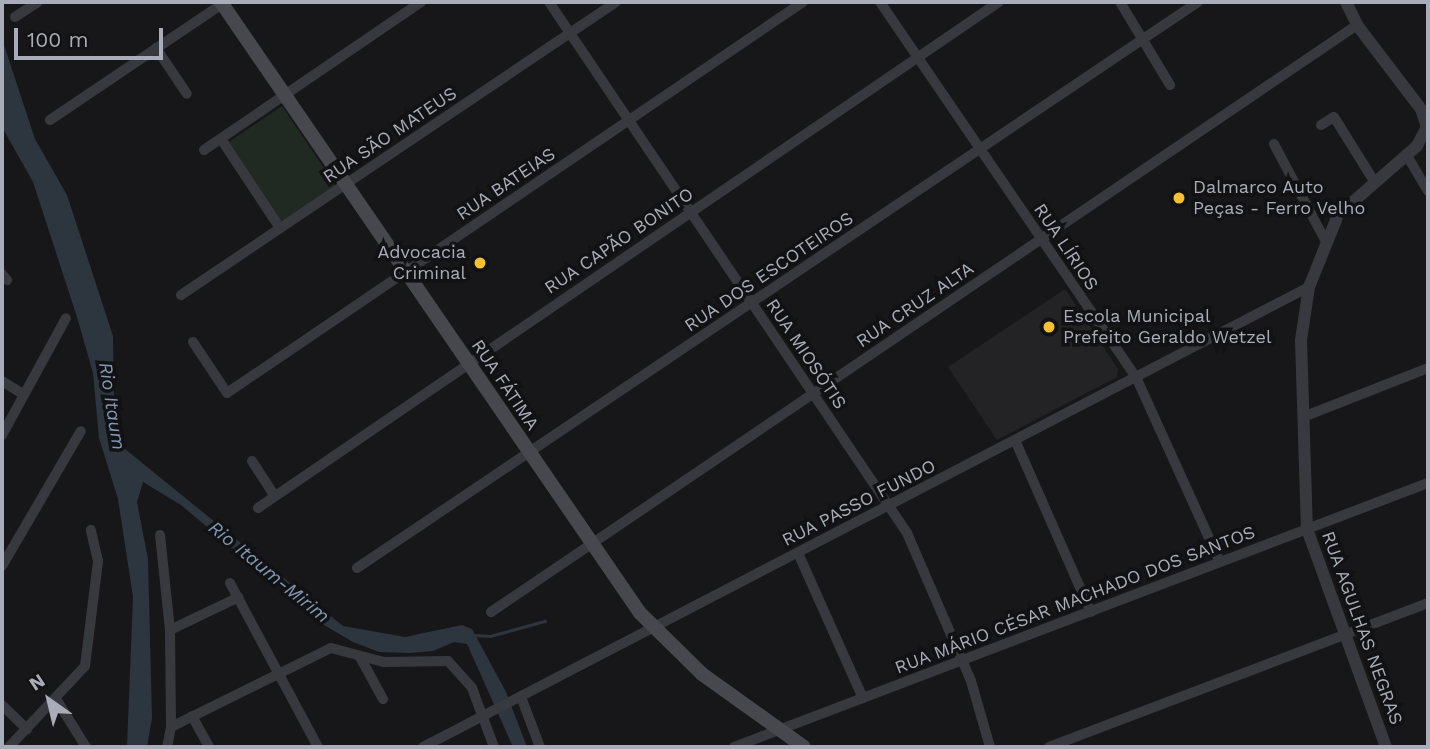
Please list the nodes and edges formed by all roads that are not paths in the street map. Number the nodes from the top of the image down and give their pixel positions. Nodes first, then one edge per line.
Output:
1 (38, 2) edge
2 (222, 2) edge
3 (421, 2) edge
4 (549, 2) edge
5 (616, 2) edge
6 (803, 2) edge
7 (880, 2) edge
8 (999, 2) edge
9 (1120, 2) edge
10 (1198, 2) edge
11 (1346, 2) edge
12 (15, 17) dead end
13 (1357, 24) junction
14 (570, 33) junction
15 (1142, 39) junction
16 (156, 48) junction
17 (918, 57) junction
18 (1170, 85) dead end
19 (187, 94) dead end
20 (285, 95) junction
21 (629, 120) junction
22 (50, 121) dead end
23 (1321, 125) dead end
24 (221, 139) junction
25 (1273, 144) dead end
26 (980, 149) junction
27 (204, 150) dead end
28 (1406, 154) junction
29 (1374, 181) junction
30 (345, 184) junction
31 (1428, 191) edge
32 (691, 212) junction
33 (280, 228) junction
34 (1041, 239) junction
35 (1325, 240) junction
36 (405, 272) junction
37 (1309, 287) junction
38 (181, 295) dead end
39 (752, 302) junction
40 (66, 318) dead end
41 (193, 342) dead end
42 (467, 363) junction
43 (1428, 368) edge
44 (1136, 377) junction
45 (2, 381) edge
46 (814, 393) junction
47 (23, 395) junction
48 (1303, 417) junction
49 (81, 431) dead end
50 (2, 435) edge
51 (1015, 440) junction
52 (528, 453) junction
53 (253, 461) dead end
54 (1428, 483) edge
55 (274, 495) junction
56 (889, 505) junction
57 (258, 508) dead end
58 (1307, 529) junction
59 (91, 530) dead end
60 (160, 535) dead end
61 (591, 545) junction
62 (797, 553) junction
63 (1220, 562) junction
64 (2, 566) edge
65 (357, 568) dead end
66 (230, 583) dead end
67 (239, 597) junction
68 (1428, 603) edge
69 (491, 612) dead end
70 (1091, 612) junction
71 (652, 628) junction
72 (170, 631) junction
73 (1344, 635) junction
74 (360, 657) junction
75 (962, 660) junction
76 (279, 672) junction
77 (383, 698) dead end
78 (517, 698) junction
79 (863, 698) junction
80 (56, 699) junction
81 (2, 705) edge
82 (485, 715) junction
83 (192, 716) junction
84 (171, 727) junction
85 (27, 729) junction
86 (780, 730) junction
87 (9, 747) edge
88 (86, 747) edge
89 (167, 747) edge
90 (209, 747) edge
91 (318, 747) edge
92 (423, 747) edge
93 (494, 747) edge
94 (540, 747) edge
95 (734, 747) edge
96 (804, 747) edge
97 (990, 747) edge
98 (1049, 747) edge
99 (1386, 747) edge

1 - 12 street
2 - 16 street
2 - 20 main road, RUA FÁTIMA
3 - 20 street
4 - 14 street, RUA MIOSÓTIS
5 - 14 street, RUA SÃO MATEUS
6 - 21 street, RUA BATEIAS
7 - 17 street, RUA LÍRIOS
8 - 17 street, RUA CAPÃO BONITO
9 - 15 street
10 - 15 street, RUA DOS ESCOTEIROS
11 - 13 street, RUA AGULHAS NEGRAS
13 - 28 street, RUA AGULHAS NEGRAS
13 - 34 street, RUA CRUZ ALTA
14 - 21 street, RUA MIOSÓTIS
14 - 30 street, RUA SÃO MATEUS
15 - 18 street
15 - 26 street, RUA DOS ESCOTEIROS
16 - 19 street
16 - 22 street
17 - 26 street, RUA LÍRIOS
17 - 32 street, RUA CAPÃO BONITO
20 - 24 street
20 - 30 main road, RUA FÁTIMA
21 - 32 street, RUA MIOSÓTIS
21 - 36 street, RUA BATEIAS
23 - 29 street
24 - 27 street
24 - 33 street
25 - 35 street
26 - 34 street, RUA LÍRIOS
26 - 39 street, RUA DOS ESCOTEIROS
28 - 29 street, RUA AGULHAS NEGRAS
28 - 31 street
29 - 35 street, RUA AGULHAS NEGRAS
30 - 33 street, RUA SÃO MATEUS
30 - 36 main road, RUA FÁTIMA
32 - 39 street, RUA MIOSÓTIS
32 - 42 street, RUA CAPÃO BONITO
33 - 38 street, RUA SÃO MATEUS
34 - 44 street, RUA LÍRIOS
34 - 46 street, RUA CRUZ ALTA
35 - 37 street, RUA AGULHAS NEGRAS
36 - 41 street, RUA BATEIAS
36 - 42 main road, RUA FÁTIMA
37 - 44 street, RUA PASSO FUNDO
37 - 48 street, RUA AGULHAS NEGRAS
39 - 46 street, RUA MIOSÓTIS
39 - 52 street, RUA DOS ESCOTEIROS
40 - 47 street
42 - 52 main road, RUA FÁTIMA
42 - 55 street, RUA CAPÃO BONITO
43 - 48 street
44 - 51 street, RUA PASSO FUNDO
44 - 63 street, RUA LÍRIOS
45 - 47 street
46 - 56 street, RUA MIOSÓTIS
46 - 61 street, RUA CRUZ ALTA
47 - 50 street
48 - 58 street, RUA AGULHAS NEGRAS
49 - 64 street
51 - 56 street, RUA PASSO FUNDO
51 - 70 street
52 - 61 main road, RUA FÁTIMA
52 - 65 street, RUA DOS ESCOTEIROS
53 - 55 street
54 - 58 street, RUA MÁRIO CÉSAR MACHADO DOS SANTOS
55 - 57 street, RUA CAPÃO BONITO
56 - 62 street, RUA PASSO FUNDO
56 - 75 street, RUA MIOSÓTIS
58 - 63 street, RUA MÁRIO CÉSAR MACHADO DOS SANTOS
58 - 73 street, RUA AGULHAS NEGRAS
59 - 80 street
60 - 72 street
61 - 69 street, RUA CRUZ ALTA
61 - 71 main road, RUA FÁTIMA
62 - 71 street, RUA PASSO FUNDO
62 - 79 street
63 - 70 street, RUA MÁRIO CÉSAR MACHADO DOS SANTOS
66 - 67 street
67 - 72 street
67 - 76 street
68 - 73 street
70 - 75 street, RUA MÁRIO CÉSAR MACHADO DOS SANTOS
71 - 78 street, RUA PASSO FUNDO
71 - 86 main road, RUA FÁTIMA
72 - 84 street
73 - 98 street
73 - 99 street, RUA AGULHAS NEGRAS
74 - 76 street
74 - 77 street
74 - 82 street
75 - 79 street, RUA MÁRIO CÉSAR MACHADO DOS SANTOS
75 - 97 street, RUA MIOSÓTIS
76 - 83 street
76 - 91 street
78 - 82 street, RUA PASSO FUNDO
78 - 94 street
79 - 86 street, RUA MÁRIO CÉSAR MACHADO DOS SANTOS
80 - 85 street
80 - 88 street
81 - 85 street
82 - 92 street, RUA PASSO FUNDO
82 - 93 street
83 - 84 street
83 - 90 street
84 - 89 street
85 - 87 street
86 - 95 street, RUA MÁRIO CÉSAR MACHADO DOS SANTOS
86 - 96 main road, RUA FÁTIMA

